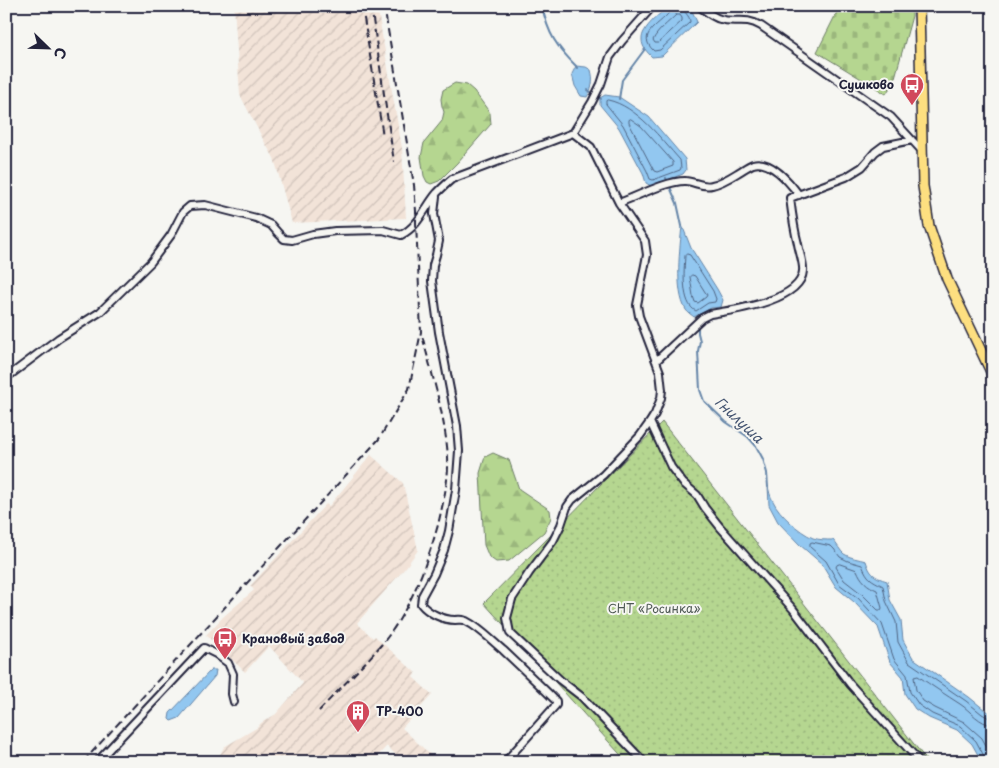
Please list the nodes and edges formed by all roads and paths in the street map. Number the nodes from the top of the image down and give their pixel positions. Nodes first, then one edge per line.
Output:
1 (653, 6) edge
2 (699, 6) edge
3 (919, 6) edge
4 (573, 133) junction
5 (912, 140) junction
6 (922, 151) junction
7 (437, 193) junction
8 (799, 195) junction
9 (619, 203) junction
10 (656, 361) junction
11 (993, 376) edge
12 (6, 378) edge
13 (650, 422) junction
14 (234, 702) dead end
15 (97, 762) edge
16 (505, 762) edge
17 (644, 762) edge
18 (920, 762) edge

1 - 4 street
2 - 5 street
3 - 6 main road
4 - 7 street
4 - 9 street
5 - 6 street
5 - 8 street
6 - 11 main road
7 - 12 street
7 - 16 street
8 - 9 street
8 - 10 street
9 - 10 street
10 - 13 street
13 - 17 street
13 - 18 street
14 - 15 street

